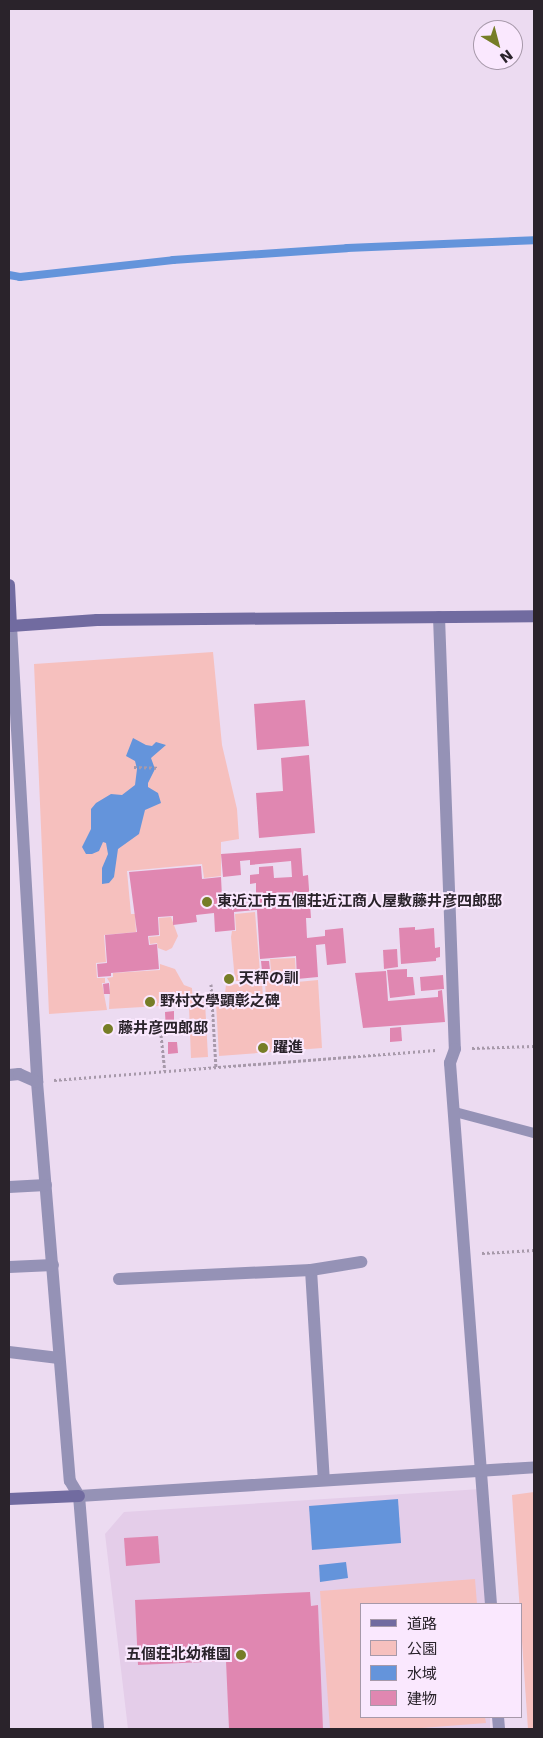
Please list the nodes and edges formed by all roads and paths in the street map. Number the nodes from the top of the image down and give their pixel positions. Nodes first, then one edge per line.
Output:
1 (9, 585) edge
2 (534, 616) edge
3 (439, 617) junction
4 (11, 626) junction
5 (134, 767) dead end
6 (157, 768) dead end
7 (211, 984) dead end
8 (161, 1035) dead end
9 (534, 1046) edge
10 (455, 1049) junction
11 (215, 1065) junction
12 (165, 1071) junction
13 (9, 1075) edge
14 (37, 1082) junction
15 (454, 1112) junction
16 (534, 1133) edge
17 (46, 1185) junction
18 (9, 1187) edge
19 (534, 1250) edge
20 (463, 1254) junction
21 (361, 1262) dead end
22 (53, 1265) junction
23 (9, 1267) edge
24 (311, 1270) junction
25 (119, 1279) dead end
26 (9, 1352) edge
27 (59, 1358) junction
28 (534, 1467) edge
29 (482, 1471) junction
30 (324, 1480) junction
31 (79, 1496) junction
32 (9, 1499) edge
33 (491, 1603) edge
34 (98, 1729) edge

1 - 4 street
2 - 3 street
3 - 4 street
3 - 10 street
4 - 14 street
5 - 6 path
7 - 11 path
8 - 12 path
9 - 10 path
10 - 11 path
10 - 15 street
11 - 12 path
12 - 14 path
13 - 14 street
14 - 17 street
15 - 16 lane
15 - 20 street
17 - 18 street
17 - 22 street
19 - 20 path
20 - 29 street
21 - 24 street
22 - 23 street
22 - 27 street
24 - 25 street
24 - 30 street
26 - 27 street
27 - 31 street
28 - 29 street
29 - 30 street
29 - 33 street
30 - 31 street
31 - 32 street
31 - 34 street

